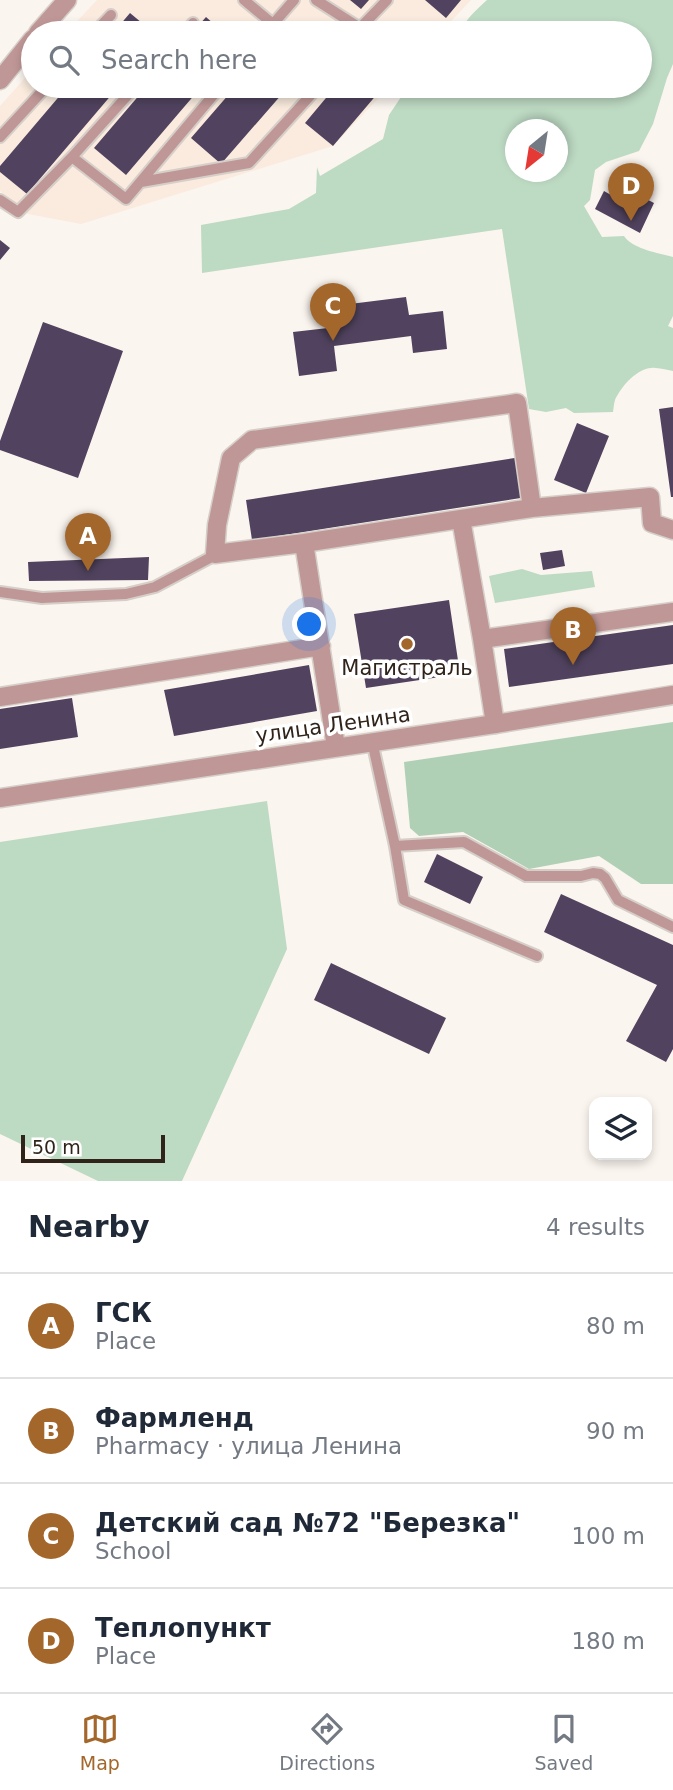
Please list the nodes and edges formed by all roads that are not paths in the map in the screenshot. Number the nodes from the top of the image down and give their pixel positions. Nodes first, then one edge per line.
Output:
1 (67, 0) edge
2 (244, 0) edge
3 (294, 0) edge
4 (316, 0) edge
5 (387, 0) edge
6 (111, 15) dead end
7 (49, 21) edge
8 (105, 21) edge
9 (262, 21) edge
10 (276, 21) edge
11 (345, 21) edge
12 (368, 21) edge
13 (21, 54) edge
14 (0, 80) edge
15 (36, 98) edge
16 (125, 98) edge
17 (211, 98) edge
18 (308, 98) edge
19 (0, 137) edge
20 (72, 157) junction
21 (141, 182) junction
22 (0, 200) edge
23 (532, 508) junction
24 (461, 519) junction
25 (673, 530) edge
26 (304, 543) junction
27 (219, 554) junction
28 (0, 593) edge
29 (673, 612) edge
30 (482, 639) junction
31 (321, 646) junction
32 (673, 695) edge
33 (0, 697) edge
34 (495, 724) junction
35 (372, 741) junction
36 (336, 747) junction
37 (0, 798) edge
38 (395, 846) junction
39 (673, 927) edge
40 (537, 956) dead end

1 - 7 street
2 - 9 lane
3 - 10 lane
4 - 11 lane
5 - 12 lane
6 - 8 lane
13 - 14 street
15 - 19 lane
16 - 20 lane
17 - 21 lane
18 - 21 lane
20 - 21 lane
20 - 22 lane
23 - 24 street
23 - 25 street
23 - 27 street
24 - 26 street
24 - 30 street
26 - 27 street
26 - 31 street
27 - 28 lane
29 - 30 street
30 - 34 street
31 - 33 street
31 - 36 street
32 - 34 street, улица Ленина
34 - 35 street, улица Ленина
35 - 36 street, улица Ленина
35 - 38 lane
36 - 37 street, улица Ленина
38 - 39 lane
38 - 40 lane

